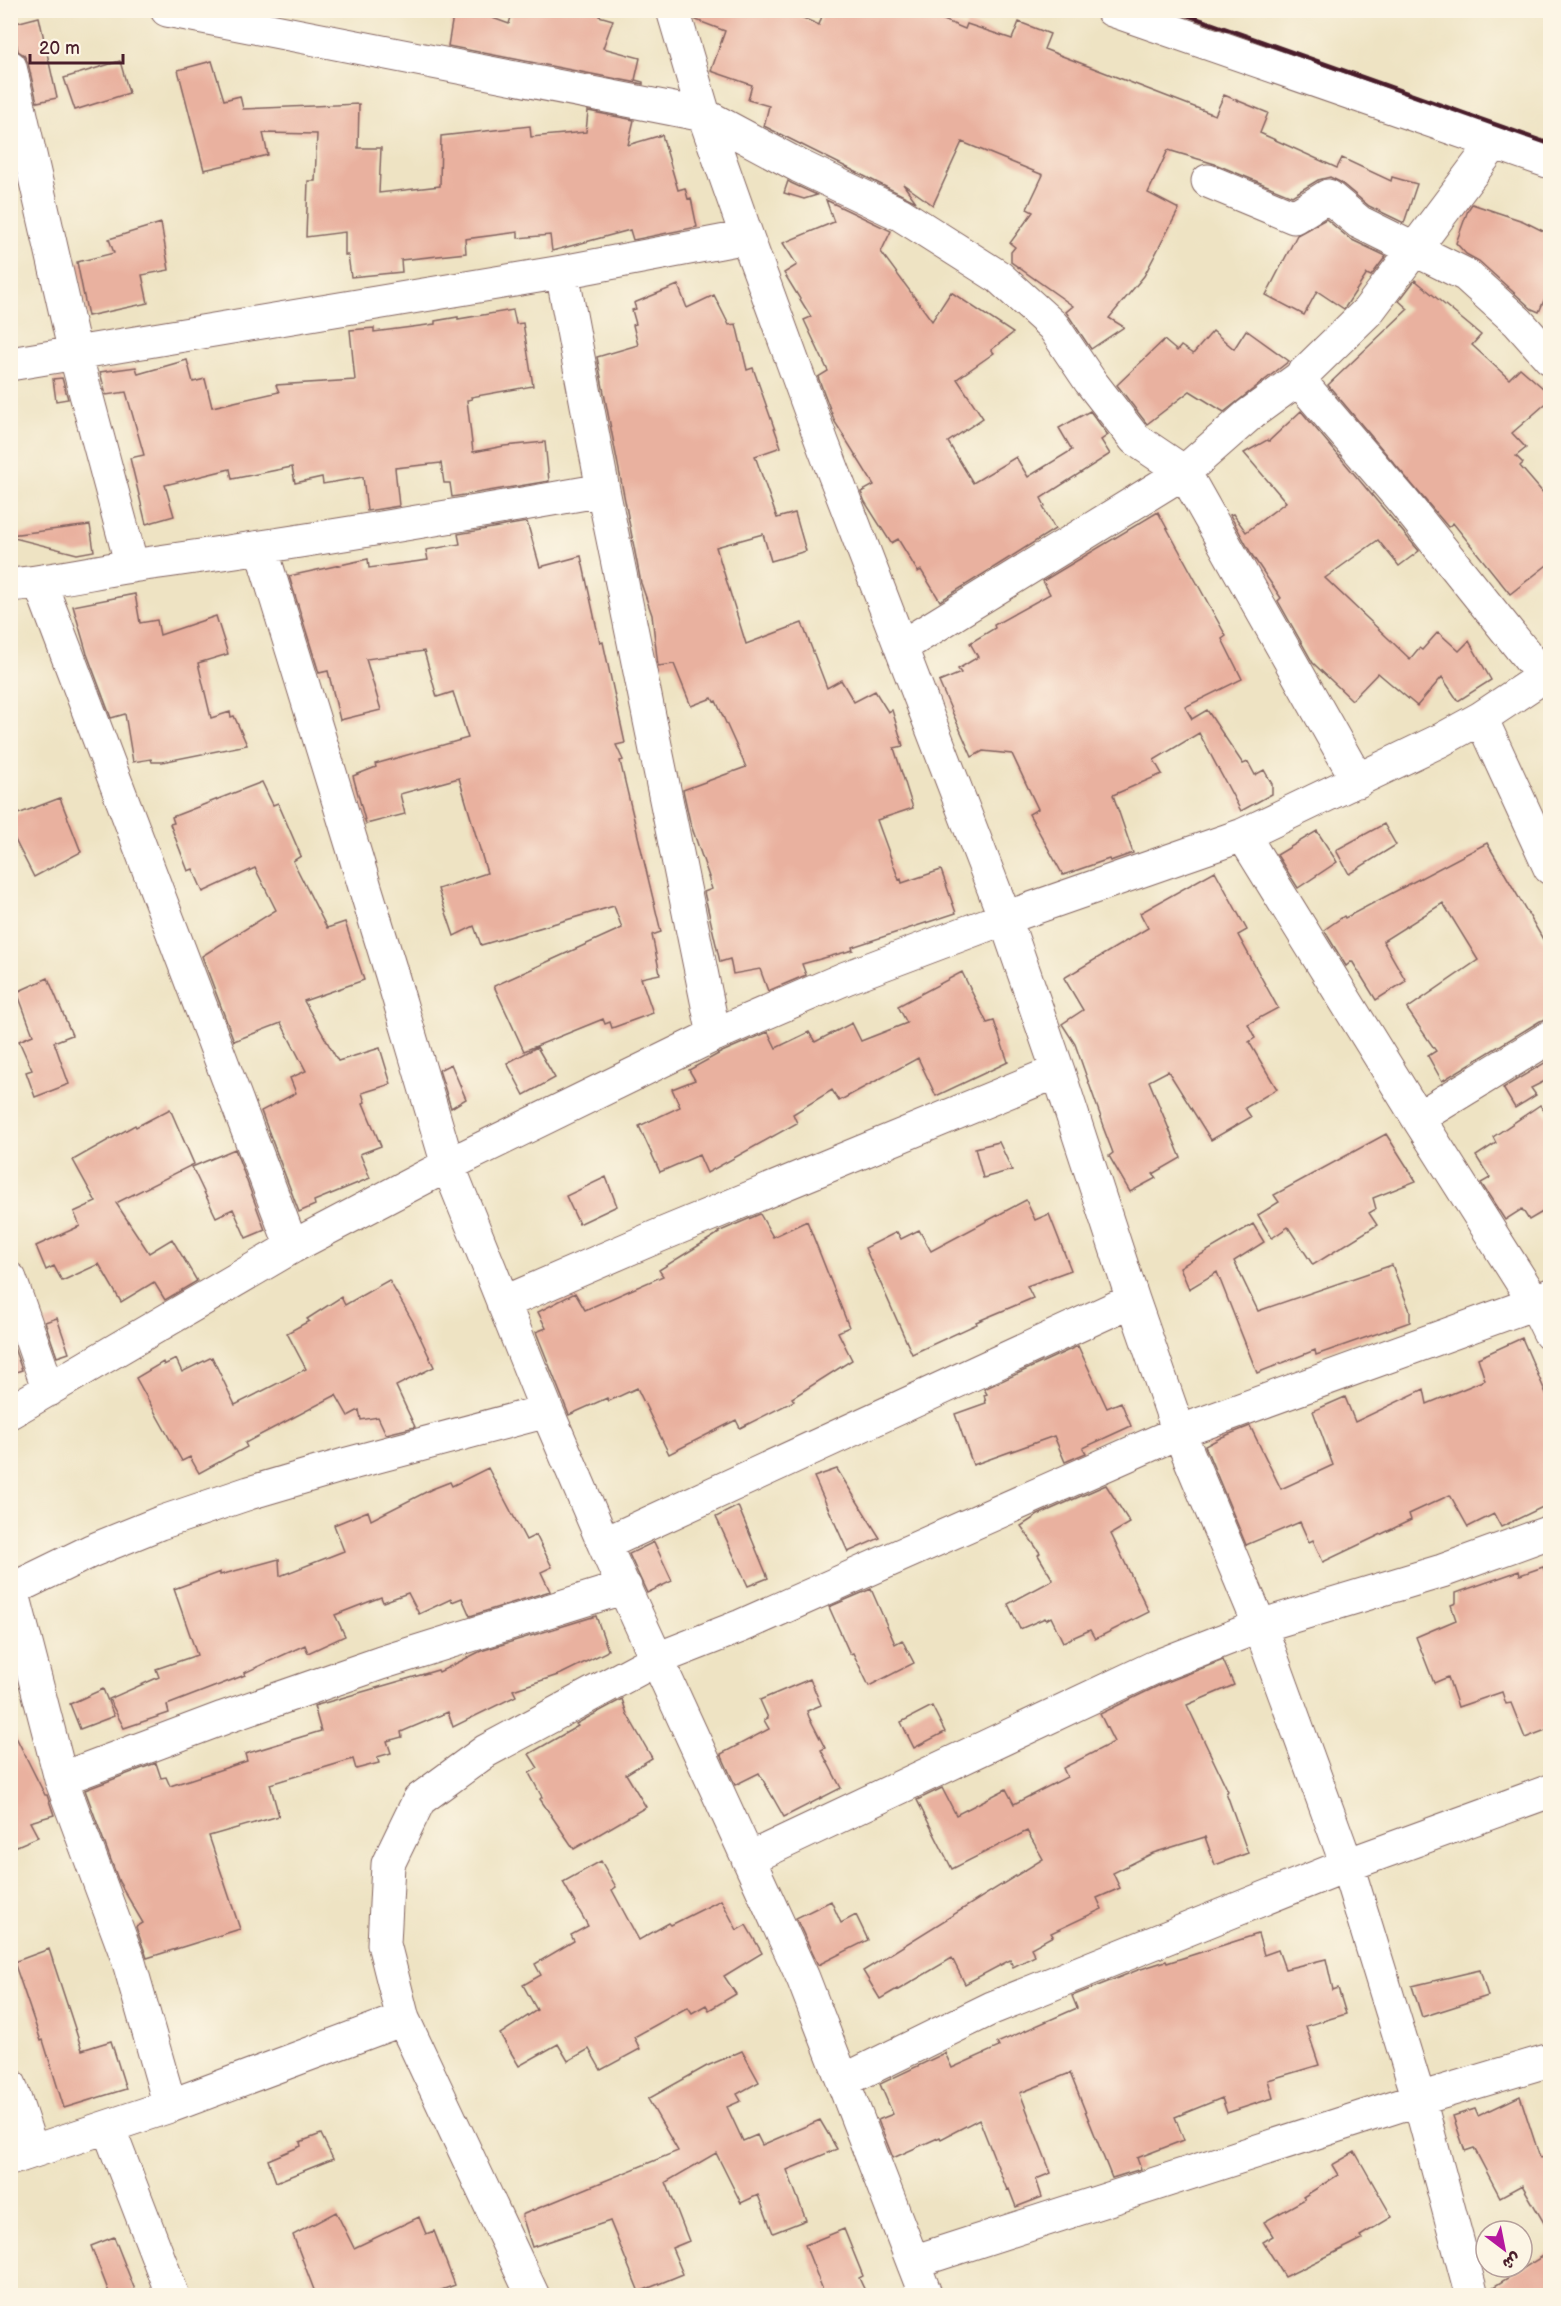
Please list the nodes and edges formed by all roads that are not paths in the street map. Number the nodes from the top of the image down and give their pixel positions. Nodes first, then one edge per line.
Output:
1 (167, 10) edge
2 (673, 10) edge
3 (1112, 10) edge
4 (10, 67) edge
5 (704, 115) junction
6 (1495, 142) junction
7 (1551, 162) edge
8 (22, 177) edge
9 (1208, 181) dead end
10 (747, 237) junction
11 (1416, 249) junction
12 (562, 272) junction
13 (75, 353) junction
14 (1551, 357) edge
15 (10, 364) edge
16 (1298, 379) junction
17 (1184, 472) junction
18 (603, 490) junction
19 (261, 548) junction
20 (132, 566) junction
21 (25, 584) edge
22 (901, 647) junction
23 (1547, 674) edge
24 (1482, 718) junction
25 (1358, 782) junction
26 (1243, 835) junction
27 (1551, 868) edge
28 (1005, 918) junction
29 (714, 1035) junction
30 (1551, 1037) edge
31 (1058, 1071) junction
32 (1418, 1118) junction
33 (448, 1165) junction
34 (292, 1247) junction
35 (10, 1279) edge
36 (1543, 1299) edge
37 (1133, 1300) junction
38 (503, 1303) junction
39 (1551, 1334) edge
40 (49, 1390) junction
41 (547, 1411) junction
42 (10, 1412) edge
43 (1179, 1432) junction
44 (1551, 1532) edge
45 (604, 1544) junction
46 (12, 1585) edge
47 (625, 1587) junction
48 (1260, 1626) junction
49 (657, 1659) junction
50 (61, 1779) junction
51 (1551, 1791) edge
52 (748, 1859) junction
53 (1347, 1865) junction
54 (403, 2019) junction
55 (1551, 2060) edge
56 (843, 2082) junction
57 (10, 2085) edge
58 (1419, 2099) junction
59 (170, 2106) junction
60 (108, 2127) junction
61 (21, 2155) edge
62 (913, 2262) junction
63 (173, 2295) edge
64 (533, 2295) edge
65 (926, 2295) edge
66 (1472, 2295) edge

1 - 5 street
2 - 5 street
3 - 6 street
4 - 8 street
5 - 10 street
5 - 17 street
6 - 7 street
6 - 11 street
8 - 13 street
9 - 11 street
10 - 12 street
10 - 22 street
11 - 14 street
11 - 16 street
12 - 13 street
12 - 18 street
13 - 15 street
13 - 20 street
16 - 17 street
16 - 23 street
17 - 22 street
17 - 25 street
18 - 19 street
18 - 29 street
19 - 20 street
19 - 33 street
20 - 21 street
21 - 34 street
22 - 28 street
23 - 24 street
24 - 25 street
24 - 27 street
25 - 26 street
26 - 28 street
26 - 32 street
28 - 29 street
28 - 31 street
29 - 33 street
30 - 32 street
31 - 37 street
31 - 38 street
32 - 36 street
33 - 34 street
33 - 38 street
34 - 40 street
35 - 40 street
36 - 39 street
36 - 43 street
37 - 43 street
37 - 45 street
38 - 41 street
40 - 42 street
41 - 45 street
41 - 46 street
43 - 48 street
43 - 49 street
44 - 48 street
45 - 47 street
46 - 50 street
47 - 49 street
47 - 50 street
48 - 52 street
48 - 53 street
49 - 52 street
49 - 54 street
50 - 59 street
51 - 53 street
52 - 56 street
53 - 56 street
53 - 58 street
54 - 59 street
54 - 64 street
55 - 58 street
56 - 62 street
57 - 61 street
58 - 62 street
58 - 66 street
59 - 60 street
60 - 61 street
60 - 63 street
62 - 65 street

